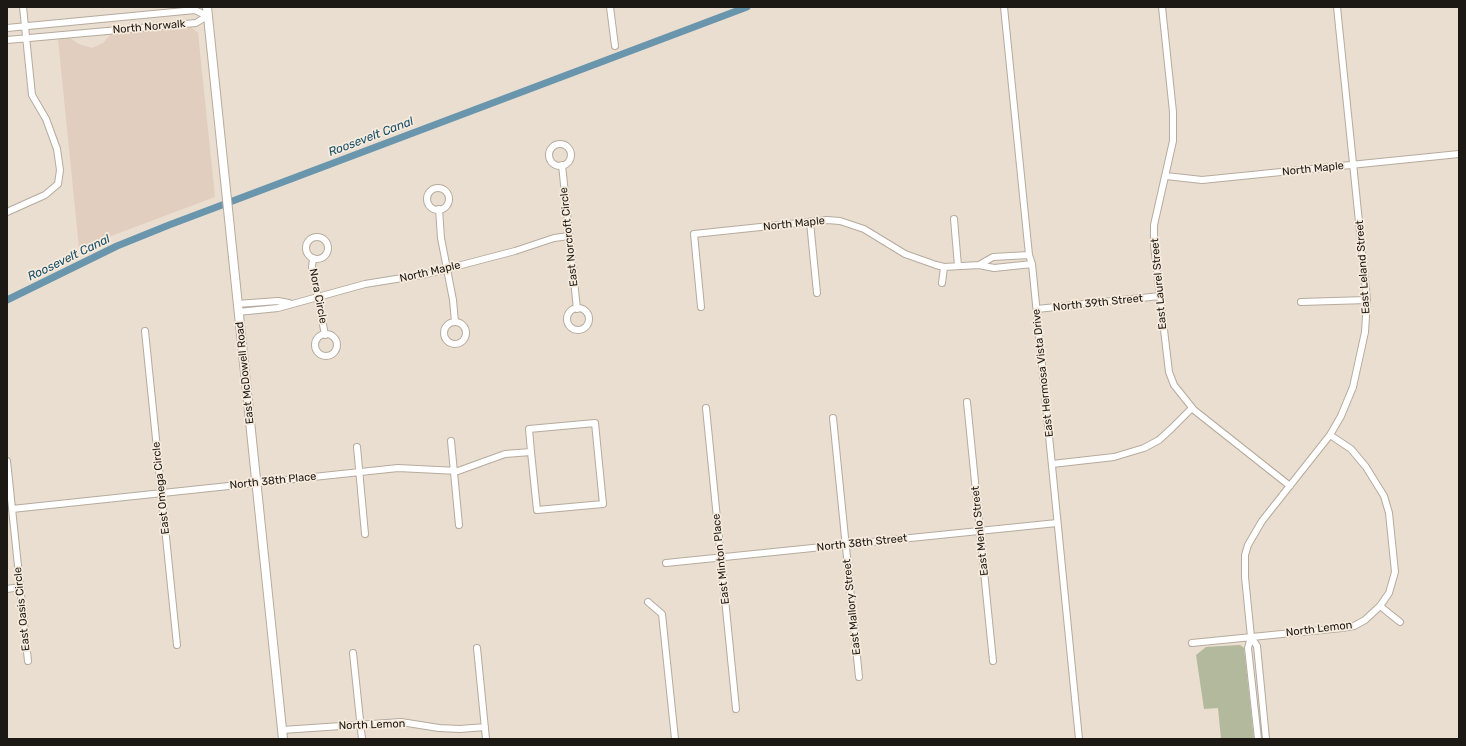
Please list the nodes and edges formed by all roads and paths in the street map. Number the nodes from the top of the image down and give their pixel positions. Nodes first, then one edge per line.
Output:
1 (23, 7) edge
2 (610, 7) edge
3 (1004, 7) edge
4 (1162, 7) edge
5 (1338, 7) edge
6 (207, 11) edge
7 (7, 28) edge
8 (26, 32) junction
9 (7, 40) edge
10 (615, 46) dead end
11 (1459, 154) edge
12 (1354, 164) junction
13 (562, 165) dead end
14 (1166, 176) junction
15 (439, 210) dead end
16 (7, 212) edge
17 (954, 219) dead end
18 (810, 222) junction
19 (569, 236) junction
20 (1029, 255) junction
21 (313, 258) dead end
22 (1032, 264) junction
23 (979, 265) junction
24 (958, 266) junction
25 (944, 267) junction
26 (447, 269) junction
27 (942, 283) dead end
28 (817, 293) dead end
29 (318, 296) junction
30 (1160, 296) junction
31 (1367, 300) junction
32 (1301, 302) dead end
33 (701, 306) dead end
34 (238, 308) junction
35 (577, 309) dead end
36 (1037, 309) junction
37 (455, 322) dead end
38 (145, 331) dead end
39 (325, 335) dead end
40 (967, 402) dead end
41 (706, 408) dead end
42 (1192, 408) junction
43 (833, 418) dead end
44 (1330, 435) junction
45 (451, 440) dead end
46 (357, 447) dead end
47 (531, 452) junction
48 (7, 462) edge
49 (1052, 464) junction
50 (454, 471) junction
51 (359, 472) junction
52 (256, 483) junction
53 (1290, 486) junction
54 (162, 493) junction
55 (12, 509) junction
56 (1058, 523) junction
57 (459, 525) dead end
58 (980, 531) junction
59 (365, 534) dead end
60 (846, 545) junction
61 (721, 558) junction
62 (666, 563) dead end
63 (20, 587) junction
64 (7, 588) edge
65 (648, 602) dead end
66 (1380, 606) junction
67 (1400, 622) dead end
68 (1251, 637) junction
69 (1192, 643) dead end
70 (177, 645) dead end
71 (477, 648) dead end
72 (353, 653) dead end
73 (28, 661) dead end
74 (993, 661) dead end
75 (859, 677) dead end
76 (736, 709) dead end
77 (360, 724) junction
78 (485, 727) junction
79 (282, 730) junction
80 (283, 739) edge
81 (362, 739) edge
82 (486, 739) edge
83 (676, 739) edge
84 (1079, 739) edge
85 (1258, 739) edge
86 (1266, 739) edge

1 - 8 street
2 - 10 street
3 - 20 street, East Hermosa Vista Drive
4 - 14 street, East Laurel Street
5 - 12 street, East Leland Street
6 - 8 street, North Norwalk
6 - 8 street, North Norwalk
6 - 34 main road, East McDowell Road
7 - 8 street, North Norwalk
8 - 9 street, North Norwalk
8 - 16 street
11 - 12 street, North Maple
12 - 14 street, North Maple
12 - 31 street, East Leland Street
13 - 19 street, East Norcroft Circle
14 - 30 street, East Laurel Street
15 - 26 street
17 - 24 street
18 - 25 street, North Maple
18 - 28 street
18 - 33 street, North Maple
19 - 26 street, North Maple
19 - 35 street, East Norcroft Circle
20 - 22 street, East Hermosa Vista Drive
20 - 23 street, North Maple
21 - 29 street, Nora Circle
22 - 23 street, North Maple
22 - 36 street, East Hermosa Vista Drive
23 - 24 street, North Maple
24 - 25 street, North Maple
25 - 27 street
26 - 29 street, North Maple
26 - 37 street
29 - 34 street, North Maple
29 - 39 street, Nora Circle
30 - 36 street, North 39th Street
30 - 42 street, East Laurel Street
31 - 32 street
31 - 44 street, East Leland Street
34 - 52 main road, East McDowell Road
36 - 49 street, East Hermosa Vista Drive
38 - 54 street, East Omega Circle
40 - 58 street, East Menlo Street
41 - 61 street, East Minton Place
42 - 49 street
42 - 53 street, East Laurel Street
43 - 60 street, East Mallory Street
44 - 53 street, East Leland Street
44 - 66 street, North Lemon
45 - 50 street
46 - 51 street
47 - 47 street
47 - 50 street, North 38th Place
48 - 55 street, East Oasis Circle
49 - 56 street, East Hermosa Vista Drive
50 - 51 street, North 38th Place
50 - 57 street
51 - 52 street, North 38th Place
51 - 59 street
52 - 54 street, North 38th Place
52 - 79 main road, East McDowell Road
53 - 68 street, East Leland Street
54 - 55 street, North 38th Place
54 - 70 street, East Omega Circle
55 - 63 street, East Oasis Circle
56 - 58 street, North 38th Street
56 - 84 street, East Hermosa Vista Drive
58 - 60 street, North 38th Street
58 - 74 street, East Menlo Street
60 - 61 street, North 38th Street
60 - 75 street, East Mallory Street
61 - 62 street, North 38th Street
61 - 76 street, East Minton Place
63 - 64 street
63 - 73 street, East Oasis Circle
65 - 83 street
66 - 67 street
66 - 68 street, North Lemon
68 - 69 street, North Lemon
68 - 85 street, East Leland Street
68 - 86 street, East Leland Street
71 - 78 street
72 - 77 street
77 - 78 street, North Lemon
77 - 79 street, North Lemon
77 - 81 street
78 - 82 street
79 - 80 main road, East McDowell Road

